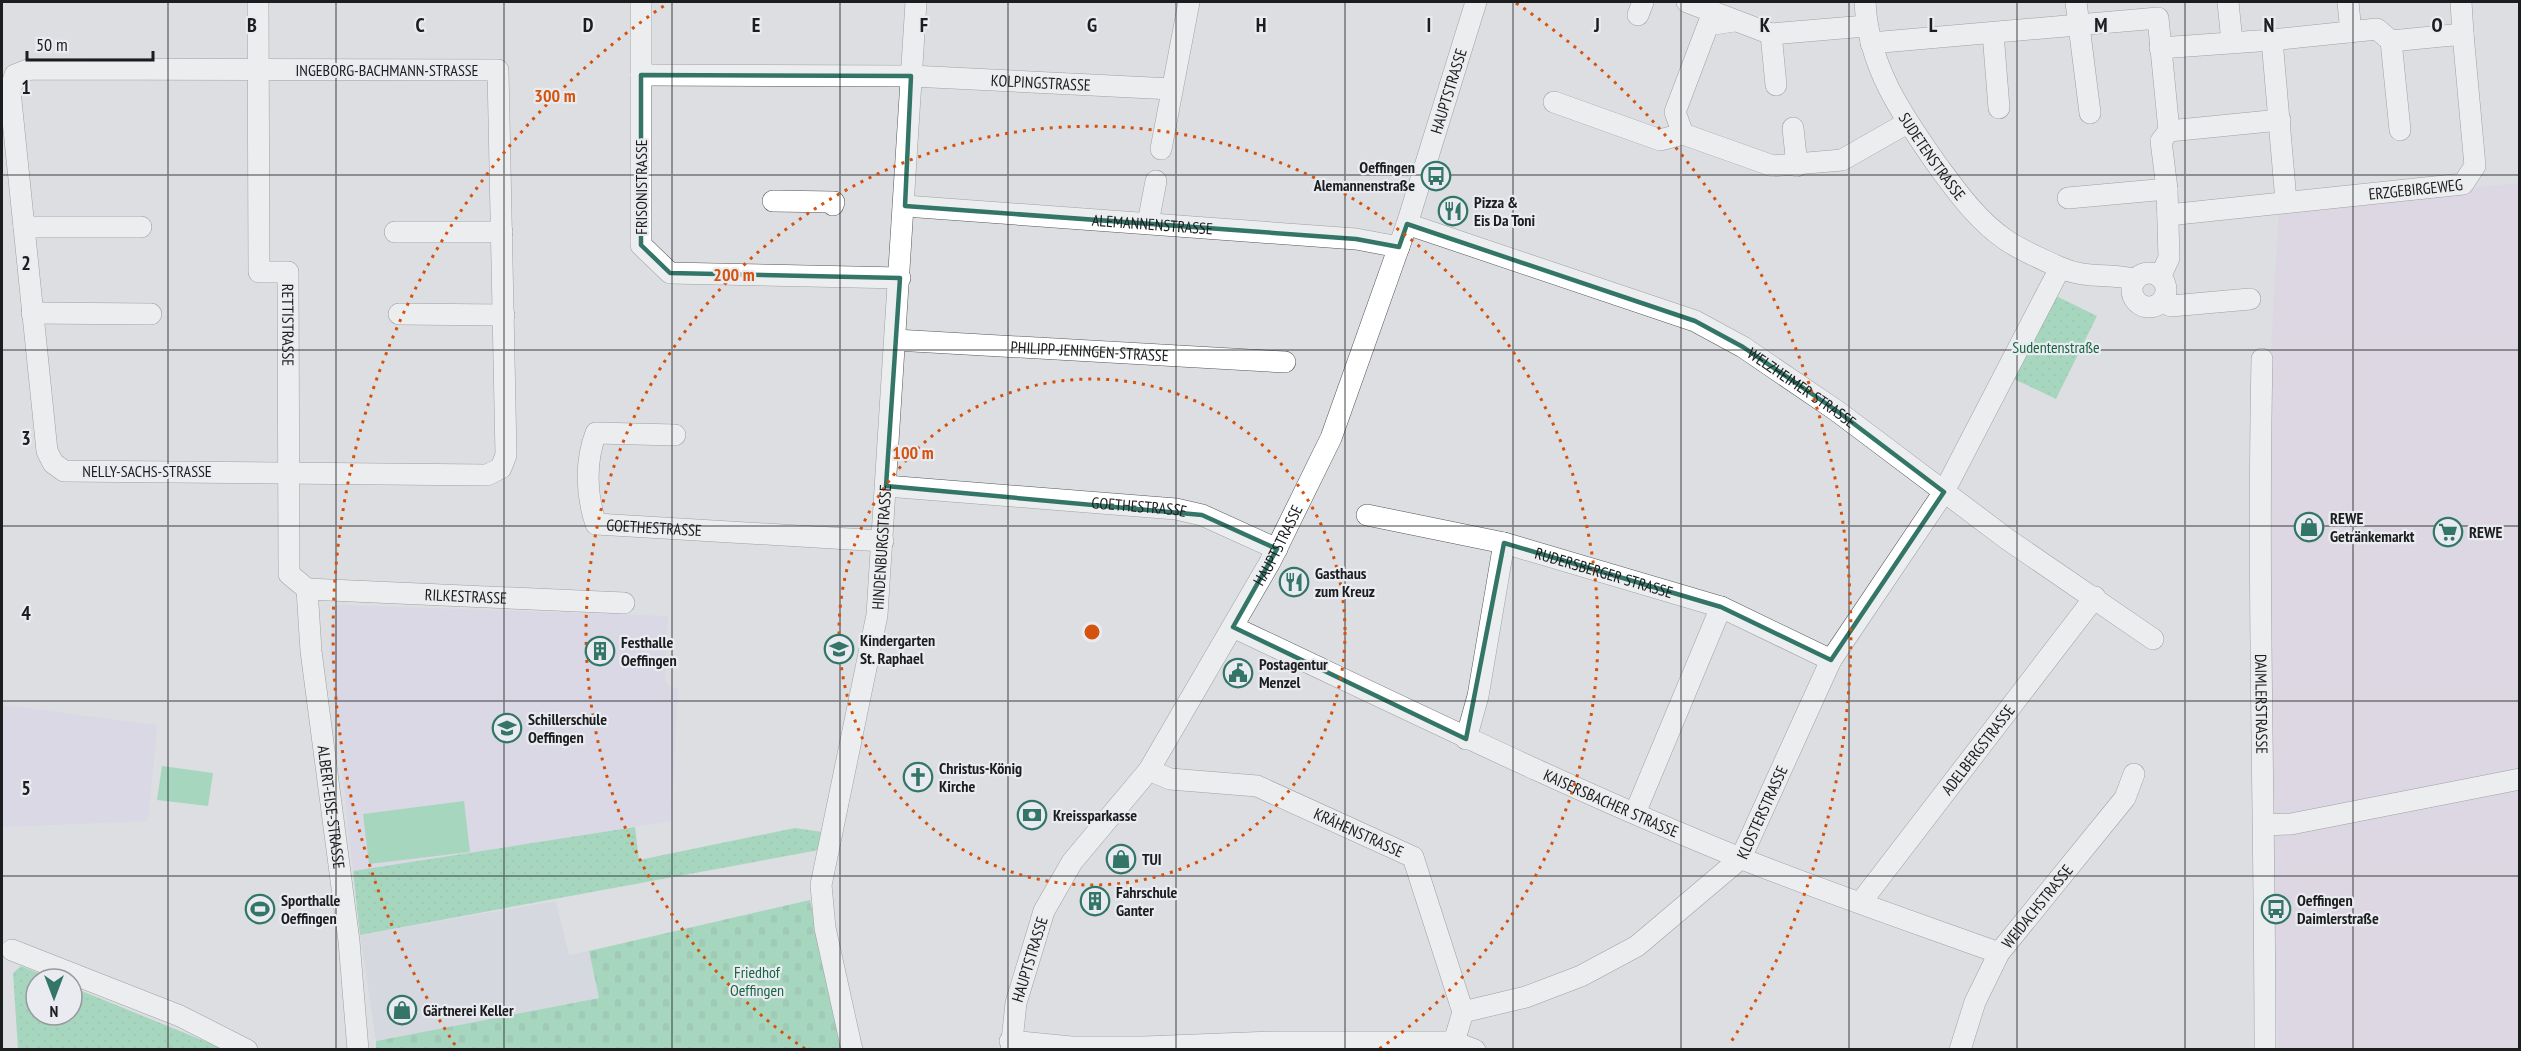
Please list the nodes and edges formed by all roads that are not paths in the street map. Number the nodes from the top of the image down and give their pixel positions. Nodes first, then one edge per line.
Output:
1 (258, 2) edge
2 (641, 2) edge
3 (916, 2) edge
4 (1189, 2) edge
5 (1476, 2) edge
6 (1688, 2) edge
7 (1865, 2) edge
8 (2076, 2) edge
9 (2228, 2) edge
10 (2348, 2) edge
11 (2460, 2) edge
12 (1736, 20) junction
13 (2078, 24) junction
14 (2351, 32) junction
15 (1993, 33) junction
16 (1770, 34) junction
17 (1869, 34) junction
18 (2463, 34) junction
19 (2272, 40) junction
20 (2391, 41) junction
21 (2232, 42) junction
22 (2160, 48) junction
23 (8, 70) edge
24 (258, 70) junction
25 (641, 75) junction
26 (911, 76) junction
27 (1776, 85) dead end
28 (1172, 89) junction
29 (1554, 102) dead end
30 (1999, 108) dead end
31 (2090, 113) dead end
32 (2280, 120) junction
33 (1907, 123) junction
34 (1793, 128) dead end
35 (2400, 130) dead end
36 (2169, 131) junction
37 (1683, 134) junction
38 (1161, 149) dead end
39 (1797, 166) junction
40 (1156, 181) dead end
41 (2167, 189) junction
42 (2068, 198) dead end
43 (773, 201) dead end
44 (2286, 201) junction
45 (833, 206) dead end
46 (905, 206) junction
47 (2168, 215) junction
48 (1148, 223) junction
49 (1407, 224) junction
50 (24, 227) junction
51 (141, 227) dead end
52 (395, 232) dead end
53 (502, 232) junction
54 (1399, 247) junction
55 (2060, 268) junction
56 (2160, 277) junction
57 (900, 278) junction
58 (2135, 279) junction
59 (2250, 299) dead end
60 (2162, 301) junction
61 (32, 313) junction
62 (150, 314) dead end
63 (399, 314) dead end
64 (504, 315) junction
65 (895, 340) junction
66 (2262, 359) dead end
67 (1285, 362) dead end
68 (675, 435) dead end
69 (289, 471) junction
70 (886, 486) junction
71 (1946, 487) junction
72 (1367, 515) dead end
73 (883, 541) junction
74 (1504, 543) junction
75 (1277, 549) junction
76 (307, 589) junction
77 (2095, 597) junction
78 (624, 603) dead end
79 (1721, 607) junction
80 (1233, 627) junction
81 (2153, 639) dead end
82 (1831, 660) junction
83 (1466, 740) junction
84 (1149, 770) junction
85 (2134, 774) dead end
86 (2520, 779) edge
87 (1635, 813) junction
88 (2265, 825) junction
89 (1741, 858) junction
90 (1861, 902) junction
91 (12, 950) dead end
92 (1999, 953) junction
93 (1463, 1012) junction
94 (1454, 1042) junction
95 (1010, 1045) edge
96 (1392, 1046) edge
97 (247, 1050) edge
98 (358, 1050) edge
99 (852, 1050) edge
100 (1475, 1050) edge
101 (1960, 1050) edge
102 (2265, 1050) edge

1 - 24 street
2 - 25 street, FRISONISTRASSE
3 - 26 street, HINDENBURGSTRASSE
4 - 28 street
5 - 49 street, HAUPTSTRASSE
6 - 12 street
7 - 17 street, SUDETENSTRASSE
8 - 13 street
9 - 21 street
10 - 14 street
11 - 18 street, ERZGEBIRGEWEG
12 - 16 street
12 - 37 street
13 - 15 street
13 - 22 street
13 - 31 street
14 - 19 street
14 - 20 street
15 - 17 street
15 - 30 street
16 - 17 street
16 - 27 street
17 - 33 street, SUDETENSTRASSE
18 - 20 street
18 - 44 street, ERZGEBIRGEWEG
19 - 21 street
19 - 32 street
20 - 35 street
21 - 22 street
22 - 36 street
23 - 24 street, NELLY-SACHS-STRASSE
23 - 50 street, NELLY-SACHS-STRASSE
24 - 53 street, INGEBORG-BACHMANN-STRASSE
24 - 69 street, RETTISTRASSE
25 - 26 street
25 - 57 street, FRISONISTRASSE
26 - 28 street, KOLPINGSTRASSE
26 - 46 street, HINDENBURGSTRASSE
28 - 38 street
29 - 37 street
32 - 36 street
32 - 44 street
33 - 39 street
33 - 55 street, SUDETENSTRASSE
34 - 39 street
36 - 41 street
37 - 39 street
40 - 48 street
41 - 42 street
41 - 47 street
43 - 45 street
44 - 47 street, ERZGEBIRGEWEG
46 - 48 street, ALEMANNENSTRASSE
46 - 57 street, HINDENBURGSTRASSE
47 - 56 street
48 - 54 street, ALEMANNENSTRASSE
49 - 54 street, HAUPTSTRASSE
49 - 71 street, WELZHEIMER STRASSE
50 - 51 street
50 - 61 street, NELLY-SACHS-STRASSE
52 - 53 street
53 - 64 street, INGEBORG-BACHMANN-STRASSE
54 - 75 street, HAUPTSTRASSE
55 - 58 street, SUDETENSTRASSE
55 - 71 street
56 - 58 street, SUDETENSTRASSE
56 - 60 street
57 - 65 street, HINDENBURGSTRASSE
58 - 60 street
59 - 60 street
61 - 62 street
61 - 69 street, NELLY-SACHS-STRASSE
63 - 64 street
64 - 69 street, INGEBORG-BACHMANN-STRASSE
65 - 67 street, PHILIPP-JENINGEN-STRASSE
65 - 70 street, HINDENBURGSTRASSE
66 - 88 street, DAIMLERSTRASSE
68 - 73 street, GOETHESTRASSE
69 - 76 street, RETTISTRASSE
70 - 73 street, HINDENBURGSTRASSE
70 - 75 street, GOETHESTRASSE
71 - 77 street, WELZHEIMER STRASSE
71 - 82 street, KLOSTERSTRASSE
72 - 74 street, RUDERSBERGER STRASSE
73 - 99 street, HINDENBURGSTRASSE
74 - 79 street, RUDERSBERGER STRASSE
74 - 83 street
75 - 80 street, HAUPTSTRASSE
76 - 78 street, RILKESTRASSE
76 - 98 street, ALBERT-EISE-STRASSE
77 - 81 street, WELZHEIMER STRASSE
77 - 90 street, ADELBERGSTRASSE
79 - 82 street, RUDERSBERGER STRASSE
79 - 87 street
80 - 83 street, KAISERSBACHER STRASSE
80 - 84 street, HAUPTSTRASSE
82 - 89 street, KLOSTERSTRASSE
83 - 87 street, KAISERSBACHER STRASSE
84 - 93 street, KRÄHENSTRASSE
84 - 95 street, HAUPTSTRASSE
85 - 92 street, WEIDACHSTRASSE
86 - 88 street
87 - 89 street, KAISERSBACHER STRASSE
88 - 102 street, DAIMLERSTRASSE
89 - 90 street, KAISERSBACHER STRASSE
89 - 93 street, KLOSTERSTRASSE
90 - 92 street, KAISERSBACHER STRASSE
91 - 97 street
92 - 101 street, WEIDACHSTRASSE
93 - 94 street
94 - 96 street
94 - 100 street
95 - 96 street

